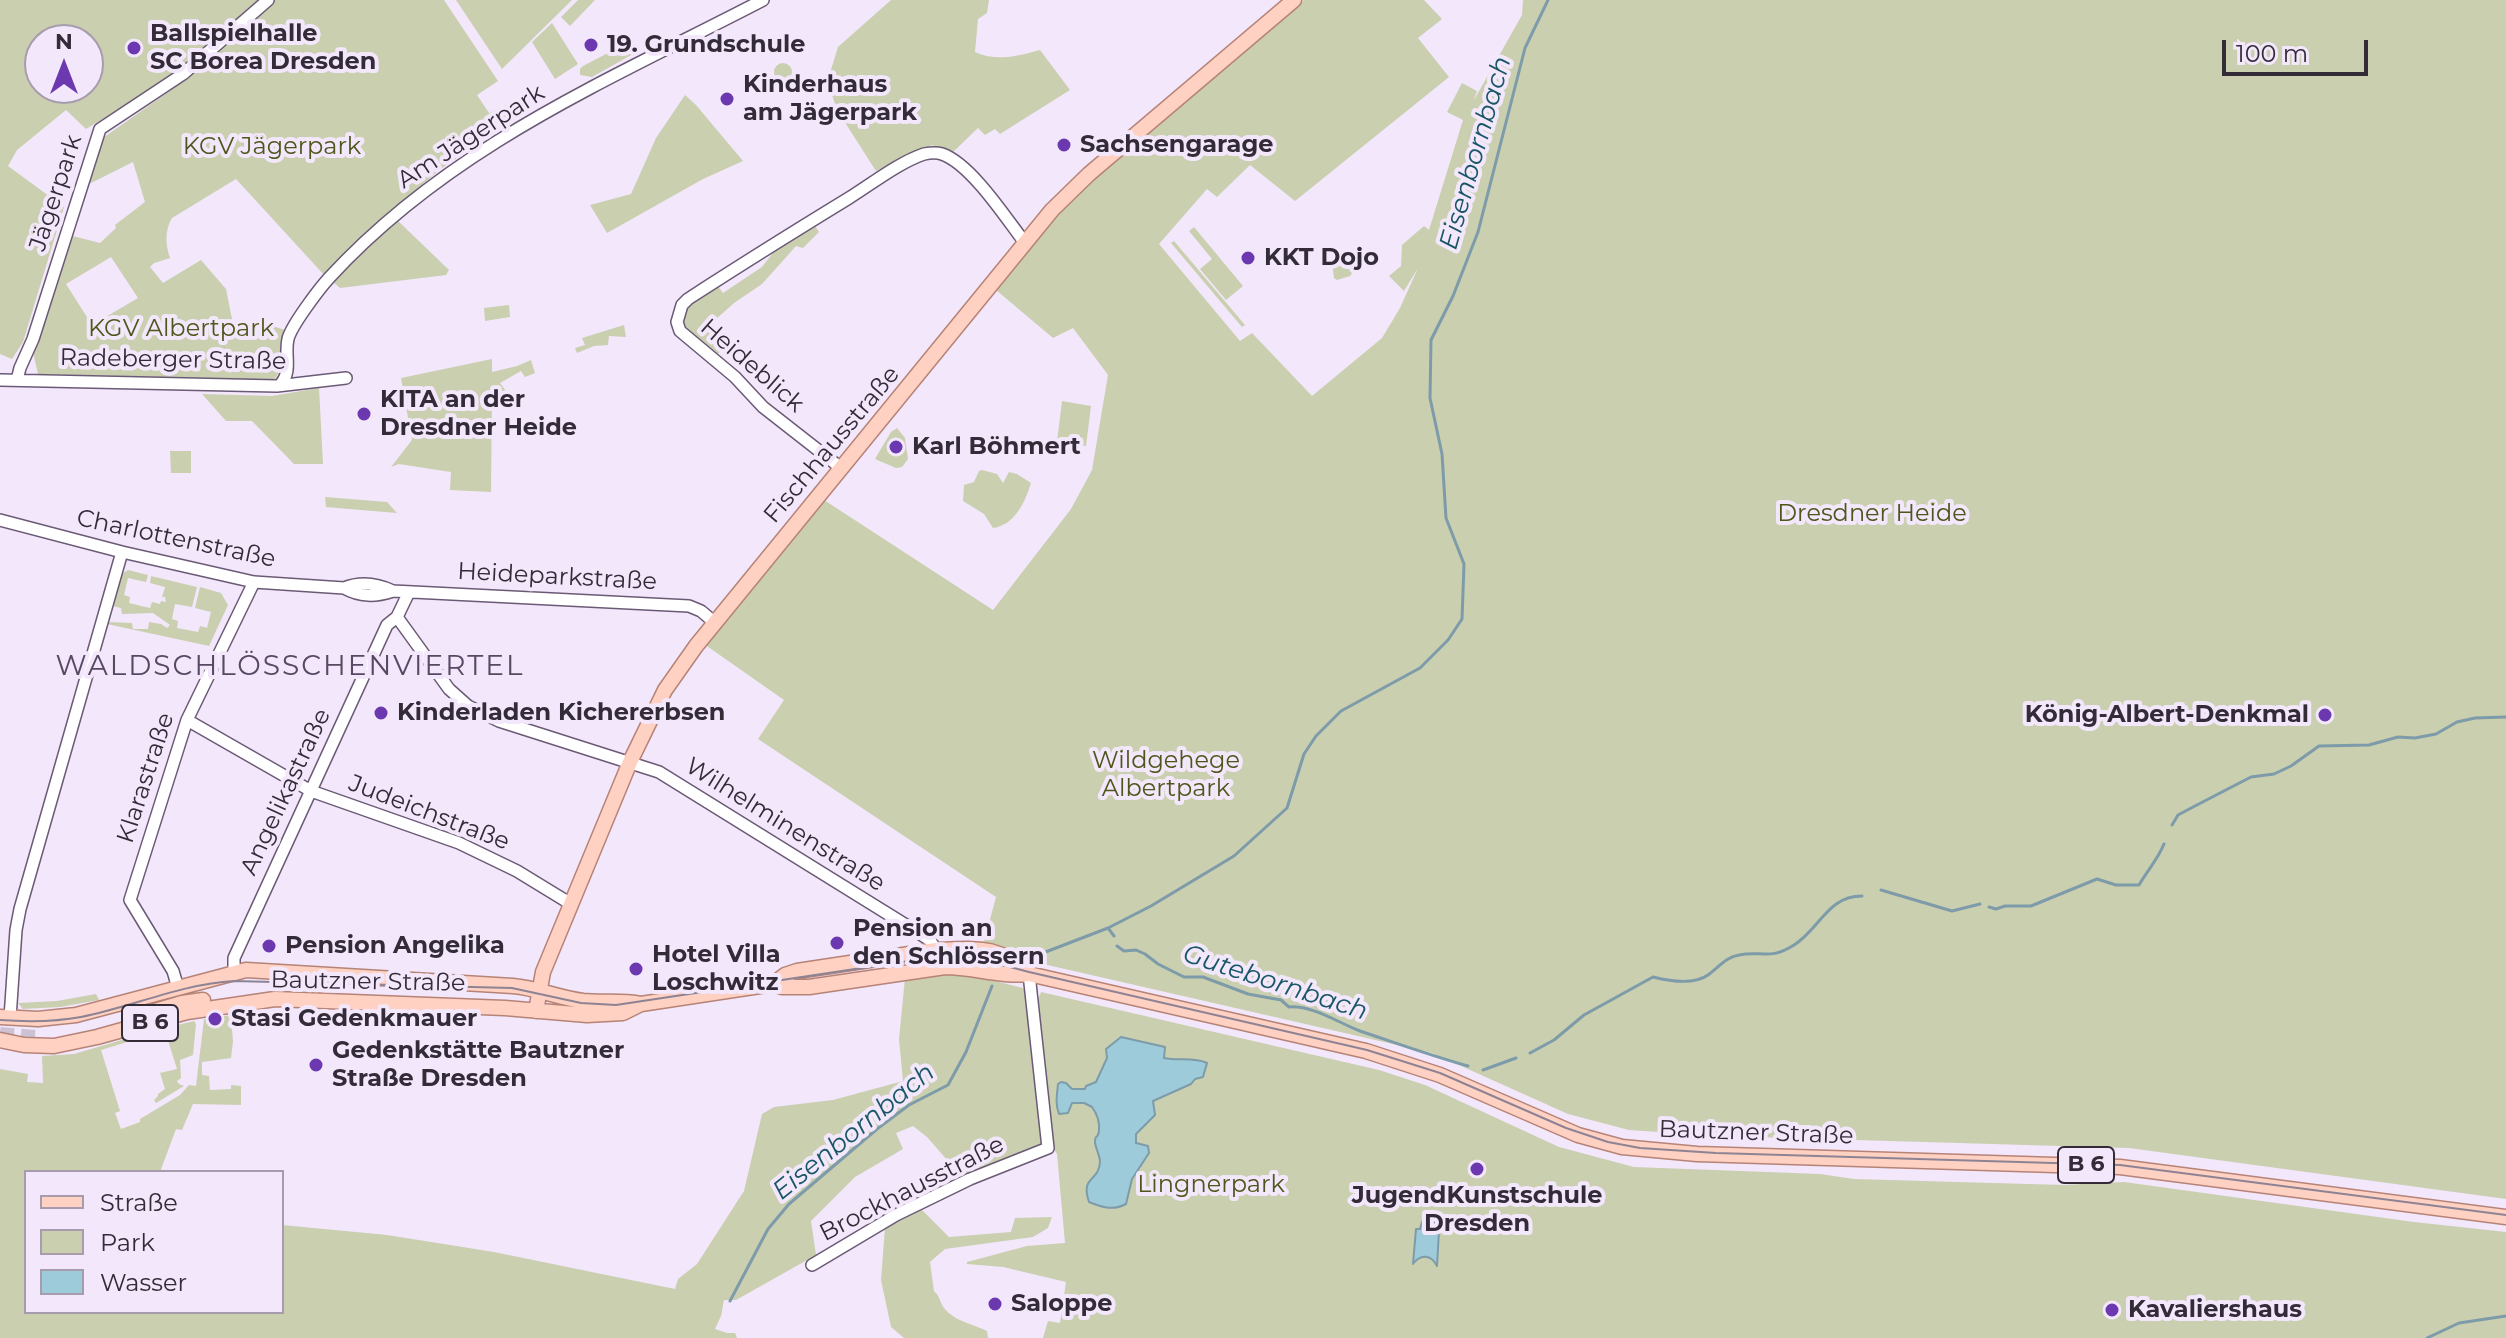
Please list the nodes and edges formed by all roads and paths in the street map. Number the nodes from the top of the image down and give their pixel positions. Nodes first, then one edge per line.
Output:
1 (268, 0) edge
2 (763, 0) edge
3 (1294, 0) edge
4 (1025, 243) junction
5 (346, 378) dead end
6 (0, 380) edge
7 (17, 380) junction
8 (280, 385) junction
9 (841, 468) junction
10 (0, 520) edge
11 (122, 552) junction
12 (254, 582) junction
13 (393, 591) joint
14 (409, 592) junction
15 (397, 617) junction
16 (714, 622) junction
17 (187, 720) junction
18 (630, 762) junction
19 (311, 791) junction
20 (571, 904) junction
21 (936, 950) junction
22 (945, 967) junction
23 (234, 972) junction
24 (1029, 974) junction
25 (773, 984) junction
26 (178, 988) junction
27 (540, 990) junction
28 (275, 999) junction
29 (641, 1004) junction
30 (536, 1011) junction
31 (5, 1017) edge
32 (36, 1037) tunnel mouth
33 (0, 1040) edge
34 (2506, 1217) edge
35 (812, 1265) dead end

1 - 7 street, Jägerpark
2 - 8 street, Am Jägerpark
3 - 4 main road, Fischhausstraße
4 - 9 main road, Fischhausstraße
4 - 9 street, Heideblick
5 - 8 street, Radeberger Straße
6 - 7 street, Radeberger Straße
7 - 8 street, Radeberger Straße
9 - 16 main road, Fischhausstraße
10 - 11 street, Charlottenstraße
11 - 12 street, Charlottenstraße
11 - 31 street
12 - 13 street, Charlottenstraße
12 - 17 street, Klarastraße
13 - 14 street, Heideparkstraße
14 - 15 street, Angelikastraße
14 - 16 street, Heideparkstraße
15 - 18 street, Wilhelminenstraße
15 - 19 street, Angelikastraße
16 - 18 main road, Fischhausstraße
17 - 19 street, Judeichstraße
17 - 26 street, Klarastraße
18 - 20 main road, Fischhausstraße
18 - 21 street, Wilhelminenstraße
19 - 20 street, Judeichstraße
19 - 23 street, Angelikastraße
20 - 27 main road, Fischhausstraße
21 - 22 street, Wilhelminenstraße
21 - 24 main road, Bautzner Straße / B 6
21 - 25 main road, Bautzner Straße / B 6
22 - 24 main road, Bautzner Straße / B 6
22 - 25 main road, Bautzner Straße / B 6
23 - 26 main road, Bautzner Straße / B 6
23 - 27 main road, Bautzner Straße / B 6
24 - 34 main road, Bautzner Straße / B 6
24 - 35 street, Brockhausstraße
25 - 29 main road, Bautzner Straße / B 6
26 - 31 main road, Bautzner Straße / B 6
27 - 29 main road, Bautzner Straße / B 6
27 - 30 main road, Fischhausstraße
28 - 30 main road, Bautzner Straße / B 6
28 - 32 main road
28 - 33 main road, Bautzner Straße / B 6
29 - 30 main road, Bautzner Straße / B 6

